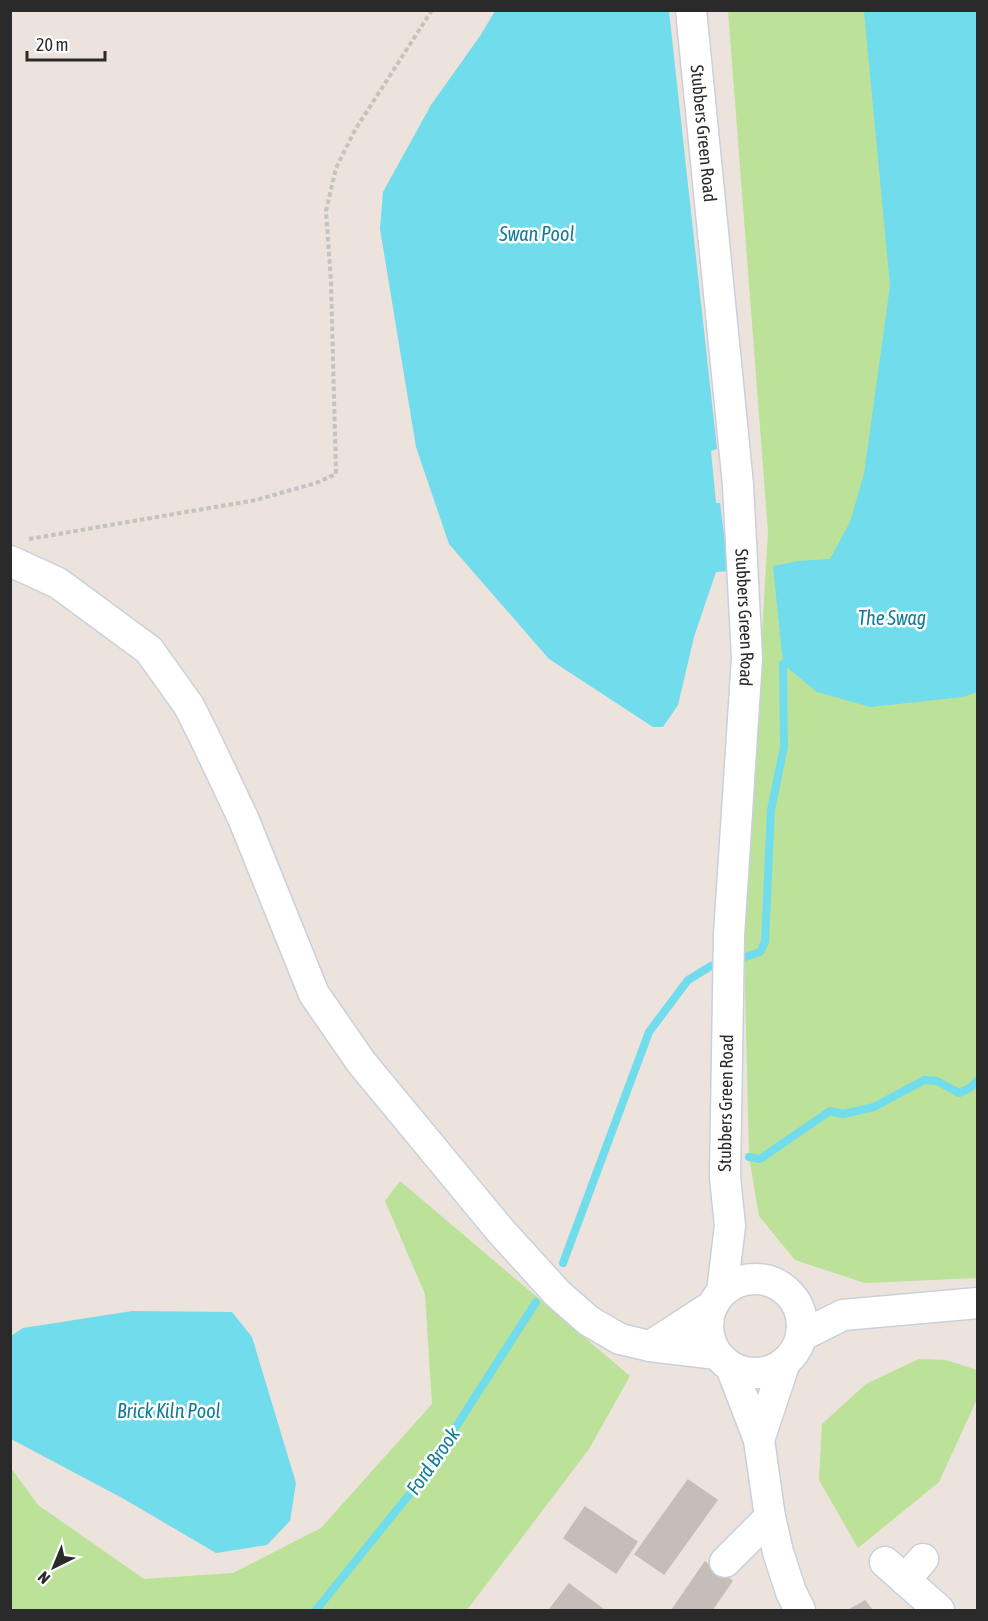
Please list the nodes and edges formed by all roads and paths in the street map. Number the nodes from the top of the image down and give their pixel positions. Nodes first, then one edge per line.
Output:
1 (432, 10) edge
2 (691, 10) edge
3 (19, 550) edge
4 (729, 1226) junction
5 (781, 1287) junction
6 (717, 1299) junction
7 (978, 1303) edge
8 (843, 1315) junction
9 (801, 1336) junction
10 (650, 1346) junction
11 (724, 1361) junction
12 (785, 1362) junction
13 (759, 1440) junction
14 (770, 1517) junction
15 (725, 1562) dead end
16 (904, 1567) dead end
17 (790, 1604) edge
18 (939, 1611) edge

1 - 3 path
2 - 4 street, Stubbers Green Road
3 - 10 street
4 - 5 street, Stubbers Green Road
4 - 6 street, Stubbers Green Road
5 - 6 street
5 - 8 street
5 - 9 street
6 - 10 street
6 - 11 street
7 - 8 street
8 - 9 street
9 - 12 street
10 - 11 street
11 - 12 street
11 - 13 street
12 - 13 street
13 - 14 street
14 - 15 street
14 - 17 street
16 - 18 street

